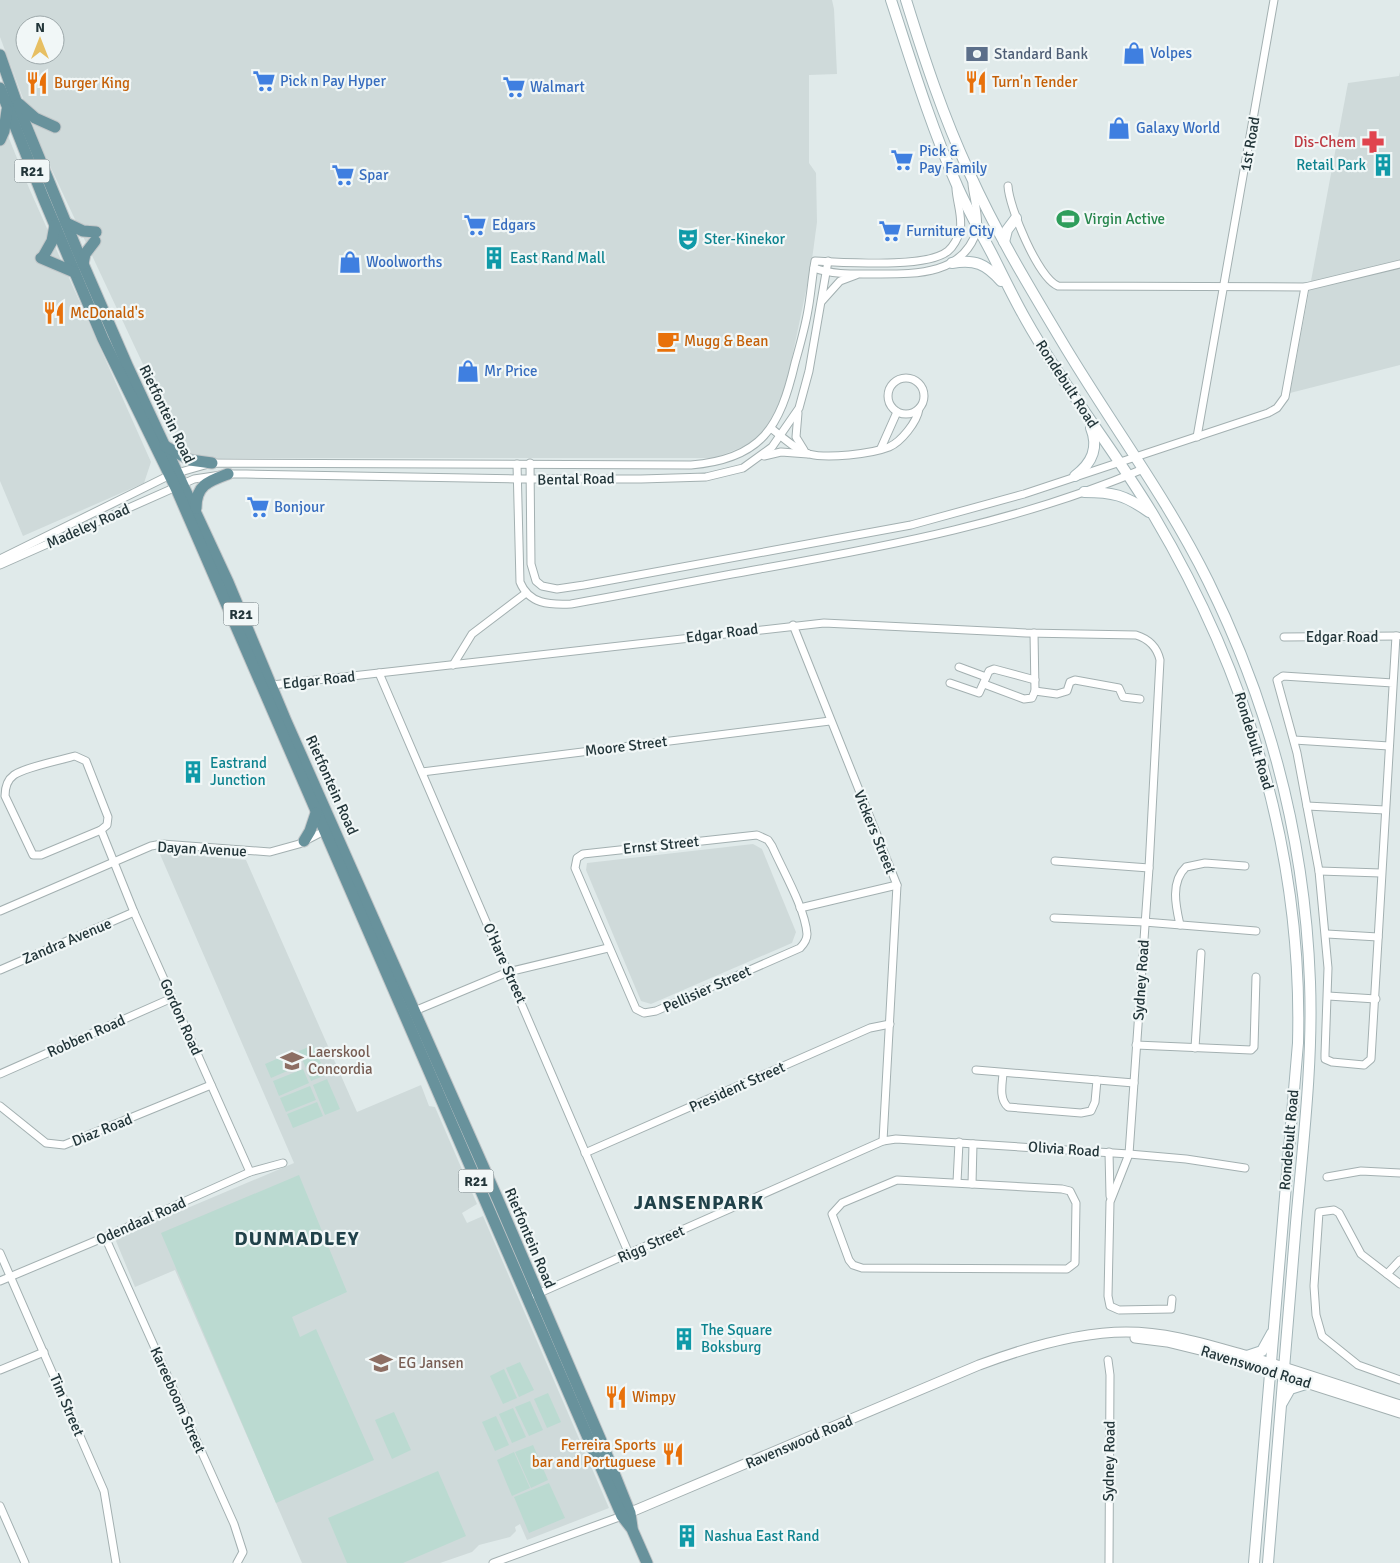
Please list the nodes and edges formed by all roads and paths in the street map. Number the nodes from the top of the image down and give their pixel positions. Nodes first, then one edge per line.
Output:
1 (891, 0) edge
2 (1274, 0) edge
3 (908, 3) edge
4 (0, 55) edge
5 (0, 88) edge
6 (12, 104) junction
7 (55, 127) dead end
8 (0, 140) edge
9 (970, 175) junction
10 (956, 184) junction
11 (1008, 186) dead end
12 (1016, 218) junction
13 (61, 224) junction
14 (978, 227) junction
15 (1004, 242) junction
16 (828, 261) junction
17 (952, 263) junction
18 (83, 264) junction
19 (814, 264) junction
20 (1400, 264) edge
21 (74, 272) junction
22 (827, 273) junction
23 (861, 274) junction
24 (1305, 287) junction
25 (1223, 288) junction
26 (1011, 293) junction
27 (820, 305) junction
28 (800, 408) junction
29 (919, 409) junction
30 (897, 412) junction
31 (1088, 417) junction
32 (771, 428) junction
33 (781, 436) junction
34 (1197, 437) junction
35 (164, 445) junction
36 (880, 448) junction
37 (809, 454) junction
38 (762, 456) junction
39 (1135, 456) junction
40 (1120, 462) junction
41 (212, 463) junction
42 (530, 463) junction
43 (517, 464) junction
44 (1143, 469) junction
45 (174, 474) junction
46 (228, 474) junction
47 (1128, 475) junction
48 (1075, 476) junction
49 (517, 479) junction
50 (531, 479) junction
51 (180, 486) junction
52 (1084, 492) junction
53 (196, 511) junction
54 (1154, 515) junction
55 (0, 559) edge
56 (0, 565) edge
57 (526, 593) junction
58 (792, 625) junction
59 (1034, 633) junction
60 (1398, 636) edge
61 (1284, 637) dead end
62 (1160, 660) joint
63 (453, 665) junction
64 (958, 667) dead end
65 (379, 673) junction
66 (985, 680) junction
67 (1035, 680) junction
68 (950, 683) dead end
69 (1393, 683) junction
70 (272, 685) junction
71 (1034, 691) junction
72 (1140, 699) dead end
73 (830, 721) junction
74 (1294, 740) junction
75 (1389, 746) junction
76 (422, 772) junction
77 (1307, 806) junction
78 (1385, 810) junction
79 (316, 813) junction
80 (329, 829) junction
81 (100, 830) junction
82 (304, 841) junction
83 (1055, 861) dead end
84 (113, 862) junction
85 (1245, 866) dead end
86 (1149, 868) junction
87 (1319, 871) junction
88 (1382, 873) junction
89 (897, 885) junction
90 (800, 908) junction
91 (0, 911) edge
92 (134, 912) junction
93 (1054, 918) dead end
94 (1144, 922) junction
95 (1180, 925) junction
96 (1256, 931) dead end
97 (1327, 934) junction
98 (1378, 937) junction
99 (608, 948) junction
100 (1201, 953) dead end
101 (0, 970) edge
102 (508, 972) junction
103 (1256, 977) dead end
104 (1328, 996) junction
105 (172, 998) junction
106 (1376, 999) junction
107 (409, 1014) junction
108 (890, 1024) junction
109 (1136, 1045) junction
110 (1195, 1048) junction
111 (976, 1070) dead end
112 (0, 1074) edge
113 (1003, 1074) junction
114 (1097, 1080) junction
115 (1134, 1083) junction
116 (211, 1086) junction
117 (0, 1106) edge
118 (883, 1141) junction
119 (959, 1142) junction
120 (973, 1144) junction
121 (1109, 1152) junction
122 (585, 1153) junction
123 (1128, 1154) junction
124 (283, 1162) dead end
125 (1245, 1168) dead end
126 (250, 1172) junction
127 (1400, 1173) edge
128 (1327, 1177) dead end
129 (957, 1182) junction
130 (972, 1184) junction
131 (498, 1200) junction
132 (1110, 1202) junction
133 (487, 1206) junction
134 (105, 1237) junction
135 (0, 1253) edge
136 (628, 1254) junction
137 (1400, 1260) edge
138 (1387, 1274) junction
139 (10, 1276) junction
140 (0, 1281) edge
141 (1400, 1284) edge
142 (533, 1296) junction
143 (1172, 1299) dead end
144 (1275, 1328) junction
145 (1108, 1334) junction
146 (44, 1352) junction
147 (1247, 1356) junction
148 (1108, 1360) dead end
149 (1272, 1362) junction
150 (0, 1370) edge
151 (1284, 1371) junction
152 (1271, 1374) junction
153 (1400, 1380) edge
154 (1309, 1383) junction
155 (1281, 1404) junction
156 (1400, 1405) edge
157 (1400, 1413) edge
158 (0, 1506) edge
159 (626, 1515) junction
160 (26, 1563) edge
161 (116, 1563) edge
162 (237, 1563) edge
163 (493, 1563) edge
164 (647, 1563) edge
165 (1109, 1563) edge
166 (1254, 1563) edge
167 (1268, 1563) edge

1 - 10 main road, Rondebult Road
2 - 25 street, 1st Road
3 - 9 main road, Rondebult Road
4 - 6 main road, Rietfontein Road / R21
5 - 6 main road, Rietfontein Road / R21
6 - 7 main road
6 - 8 main road
6 - 13 main road, Rietfontein Road / R21
9 - 14 street
9 - 15 main road, Rondebult Road
10 - 14 main road, Rondebult Road
10 - 16 street
11 - 12 street
12 - 15 main road
12 - 25 street
13 - 18 main road, Rietfontein Road / R21
13 - 18 main road
13 - 21 main road, Rietfontein Road / R21
13 - 21 main road
14 - 17 street
14 - 26 main road, Rondebult Road
15 - 39 main road, Rondebult Road
16 - 19 street
16 - 22 street, Bental Road
17 - 23 street
17 - 26 main road
18 - 35 main road, Rietfontein Road / R21
19 - 22 street
19 - 32 street, Bental Road
20 - 24 street
21 - 45 main road, Rietfontein Road / R21
22 - 23 street
22 - 27 street, Bental Road
23 - 27 street
24 - 25 street
24 - 34 street
25 - 34 street, 1st Road
26 - 31 main road, Rondebult Road
27 - 28 street, Bental Road
28 - 33 street, Bental Road
28 - 37 street
29 - 30 street
29 - 30 street
29 - 36 street
30 - 36 street
31 - 40 main road, Rondebult Road
31 - 48 main road
32 - 33 street
32 - 42 street, Bental Road
33 - 37 street
33 - 38 street, Bental Road
34 - 39 street
35 - 41 main road
35 - 45 main road, Rietfontein Road / R21
36 - 37 street
37 - 38 street
38 - 50 street, Bental Road
39 - 40 street
39 - 44 main road, Rondebult Road
40 - 47 main road, Rondebult Road
40 - 48 street
41 - 43 street, Bental Road
41 - 45 street, Bental Road
42 - 43 street, Bental Road
42 - 50 street
43 - 49 street
44 - 47 street
44 - 151 main road, Rondebult Road
45 - 51 main road, Rietfontein Road / R21
45 - 55 street, Madeley Road
46 - 49 street, Bental Road
46 - 51 street, Bental Road
46 - 53 main road
47 - 52 street
47 - 54 main road, Rondebult Road
48 - 50 street
49 - 50 street, Bental Road
49 - 57 street
51 - 53 main road, Rietfontein Road / R21
51 - 56 street, Madeley Road
51 - 79 main road, Rietfontein Road / R21
52 - 54 main road
52 - 57 street
53 - 70 main road, Rietfontein Road / R21
54 - 144 main road, Rondebult Road
57 - 63 street
58 - 59 street, Edgar Road
58 - 63 street, Edgar Road
58 - 73 street, Vickers Street
59 - 62 street, Edgar Road
59 - 67 street
60 - 61 street, Edgar Road
60 - 69 street
62 - 86 street, Sydney Road
63 - 65 street, Edgar Road
64 - 66 street
65 - 70 street, Edgar Road
65 - 76 street, O'Hare Street
66 - 67 street
66 - 68 street
66 - 71 street
67 - 71 street
69 - 74 street
69 - 75 street
70 - 80 main road, Rietfontein Road / R21
71 - 72 street
73 - 76 street, Moore Street
73 - 89 street, Vickers Street
74 - 75 street
74 - 77 street
75 - 78 street
76 - 102 street, O'Hare Street
77 - 78 street
77 - 87 street
78 - 88 street
79 - 80 main road, Rietfontein Road / R21
79 - 82 main road
80 - 82 street, Dayan Avenue
80 - 107 main road, Rietfontein Road / R21
81 - 81 street
81 - 84 street, Gordon Road
82 - 84 street, Dayan Avenue
83 - 86 street
84 - 91 street, Dayan Avenue
84 - 92 street, Gordon Road
85 - 95 street
86 - 94 street, Sydney Road
87 - 88 street
87 - 97 street
88 - 98 street
89 - 90 street
89 - 108 street, Vickers Street
90 - 99 street, Pellisier Street
90 - 99 street, Ernst Street
92 - 101 street, Zandra Avenue
92 - 105 street, Gordon Road
93 - 94 street
94 - 95 street
94 - 109 street, Sydney Road
95 - 96 street
97 - 98 street
97 - 104 street
98 - 106 street
99 - 102 street
100 - 110 street
102 - 107 street
102 - 122 street, O'Hare Street
103 - 110 street
104 - 106 street
104 - 106 street
105 - 112 street, Robben Road
105 - 116 street, Gordon Road
107 - 131 main road, Rietfontein Road / R21
107 - 133 main road, Rietfontein Road / R21
108 - 118 street, Vickers Street
108 - 122 street, President Street
109 - 110 street
109 - 115 street, Sydney Road
111 - 113 street
113 - 114 street
113 - 114 street
114 - 115 street
115 - 123 street, Sydney Road
116 - 117 street, Diaz Road
116 - 126 street, Gordon Road
118 - 119 street, Olivia Road
118 - 136 street, Rigg Street
119 - 120 street, Olivia Road
119 - 129 street
120 - 121 street, Olivia Road
120 - 130 street
121 - 123 street, Olivia Road
121 - 132 street
122 - 136 street, O'Hare Street
123 - 125 street, Olivia Road
123 - 132 street, Sydney Road
124 - 126 street, Odendaal Road
126 - 134 street, Odendaal Road
127 - 128 street
129 - 130 street
129 - 130 street
131 - 133 main road
131 - 142 main road, Rietfontein Road / R21
132 - 143 street, Sydney Road
133 - 142 main road, Rietfontein Road / R21
134 - 139 street, Odendaal Road
134 - 162 street, Kareeboom Street
135 - 139 street, Tim Street
136 - 142 street, Rigg Street
137 - 138 street
138 - 141 street
138 - 153 street
139 - 140 street, Odendaal Road
139 - 146 street, Tim Street
142 - 159 main road, Rietfontein Road / R21
144 - 147 main road
144 - 149 main road, Rondebult Road
145 - 147 street, Ravenswood Road
145 - 152 street, Ravenswood Road
145 - 159 street, Ravenswood Road
146 - 150 street
146 - 161 street, Tim Street
147 - 149 street, Ravenswood Road
148 - 165 street, Sydney Road
149 - 151 street, Ravenswood Road
149 - 152 main road, Rondebult Road
151 - 152 street, Ravenswood Road
151 - 154 street, Ravenswood Road
151 - 155 main road, Rondebult Road
151 - 156 street, Ravenswood Road
152 - 166 main road, Rondebult Road
154 - 155 main road
154 - 157 street, Ravenswood Road
155 - 167 main road, Rondebult Road
158 - 160 street
159 - 163 street, Ravenswood Road
159 - 164 main road, Rietfontein Road / R21

